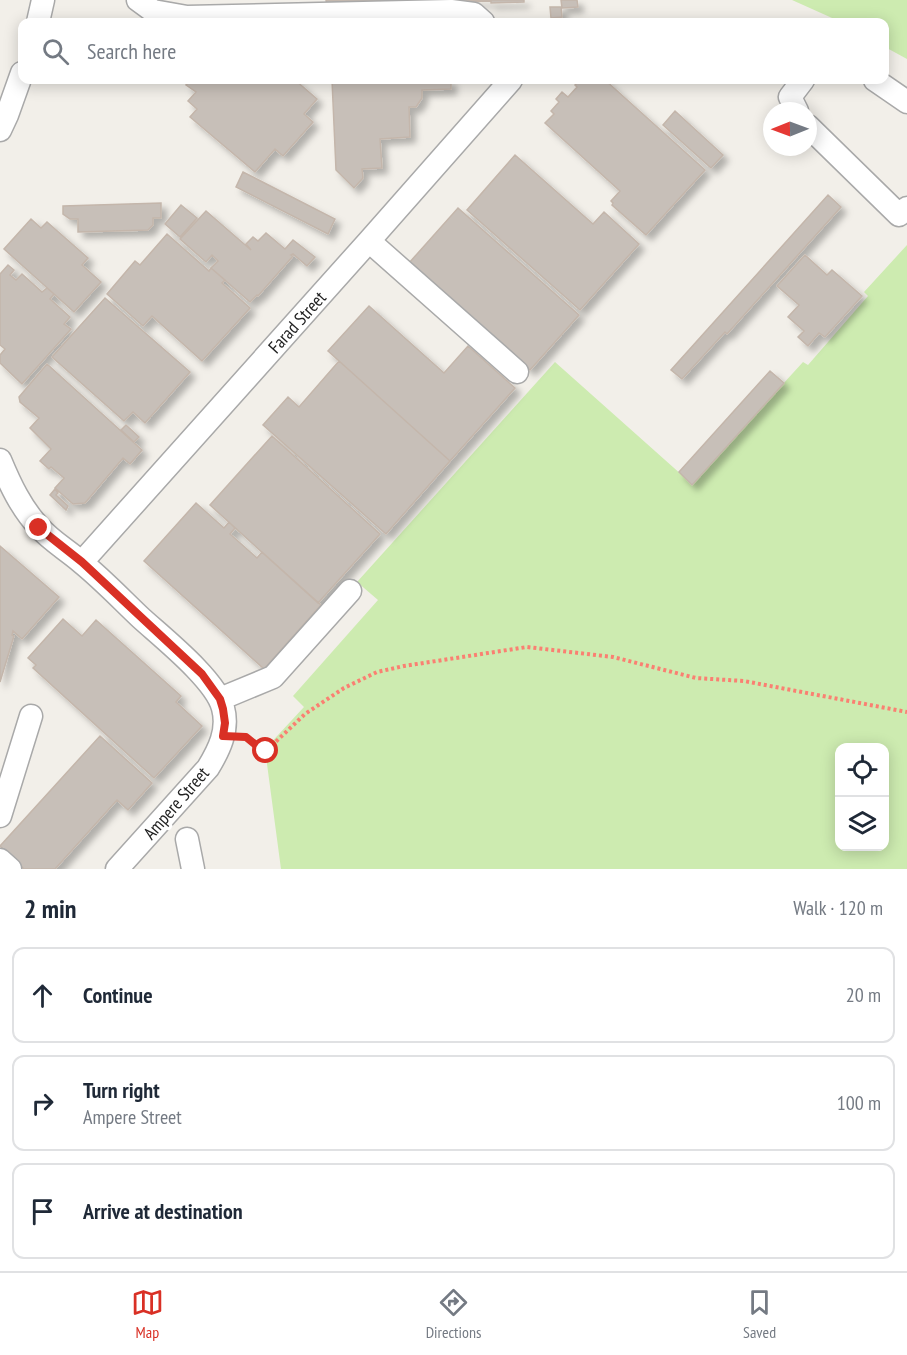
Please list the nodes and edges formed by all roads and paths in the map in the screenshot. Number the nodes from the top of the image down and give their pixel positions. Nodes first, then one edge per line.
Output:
1 (43, 0) edge
2 (138, 0) edge
3 (39, 18) edge
4 (478, 18) edge
5 (18, 84) edge
6 (507, 84) edge
7 (800, 84) edge
8 (881, 84) edge
9 (792, 102) edge
10 (907, 102) edge
11 (0, 130) edge
12 (817, 135) edge
13 (907, 208) edge
14 (369, 241) junction
15 (517, 372) dead end
16 (0, 460) edge
17 (82, 562) junction
18 (350, 591) dead end
19 (220, 699) junction
20 (907, 712) edge
21 (31, 716) dead end
22 (223, 736) junction
23 (0, 816) edge
24 (187, 839) dead end
25 (0, 860) edge
26 (137, 860) edge
27 (10, 869) edge
28 (117, 869) edge
29 (193, 869) edge

1 - 3 street
2 - 4 street
5 - 11 street
6 - 14 street, Farad Street
7 - 9 street
8 - 10 street
12 - 13 street
14 - 15 street
14 - 17 street, Farad Street
16 - 17 street, Ampere Street
17 - 19 street, Ampere Street
18 - 19 street
19 - 22 street, Ampere Street
20 - 22 path
21 - 23 street
22 - 26 street, Ampere Street
24 - 29 street
25 - 27 street
26 - 28 street, Ampere Street

